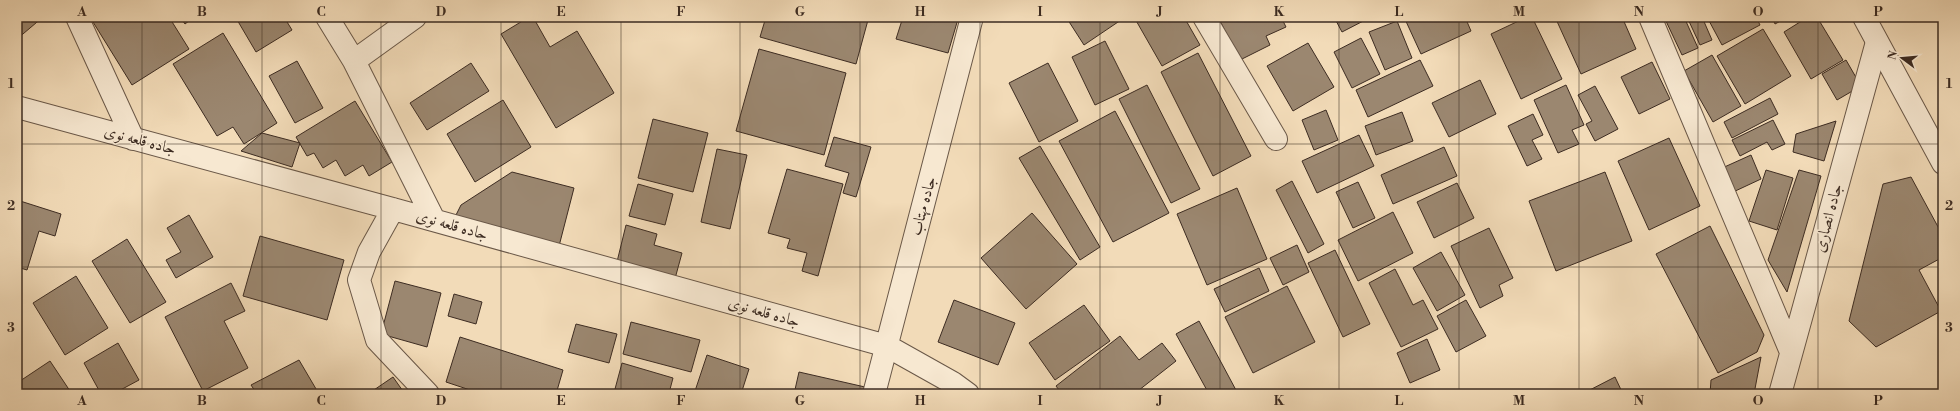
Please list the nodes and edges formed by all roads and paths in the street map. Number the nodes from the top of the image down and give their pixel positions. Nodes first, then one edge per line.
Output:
1 (77, 17) edge
2 (327, 17) edge
3 (415, 17) edge
4 (972, 17) edge
5 (1204, 17) edge
6 (1650, 17) edge
7 (1864, 17) edge
8 (1876, 42) junction
9 (354, 61) junction
10 (17, 107) edge
11 (133, 139) junction
12 (1276, 139) dead end
13 (1943, 163) edge
14 (393, 208) junction
15 (434, 220) junction
16 (887, 346) junction
17 (1791, 352) junction
18 (428, 394) edge
19 (874, 394) edge
20 (968, 394) edge
21 (1780, 394) edge

1 - 11 street
2 - 9 street
3 - 9 street
4 - 16 street, جاده مهتاب
5 - 12 street
6 - 17 street
7 - 8 street
8 - 13 street
8 - 17 street, جاده انصاری
9 - 15 street
10 - 11 street, جاده قلعه نوی
11 - 14 street, جاده قلعه نوی
14 - 15 street, جاده قلعه نوی
14 - 18 street
15 - 16 street, جاده قلعه نوی
16 - 19 street, جاده مهتاب
16 - 20 street, جاده قلعه نوی
17 - 21 street, جاده انصاری

